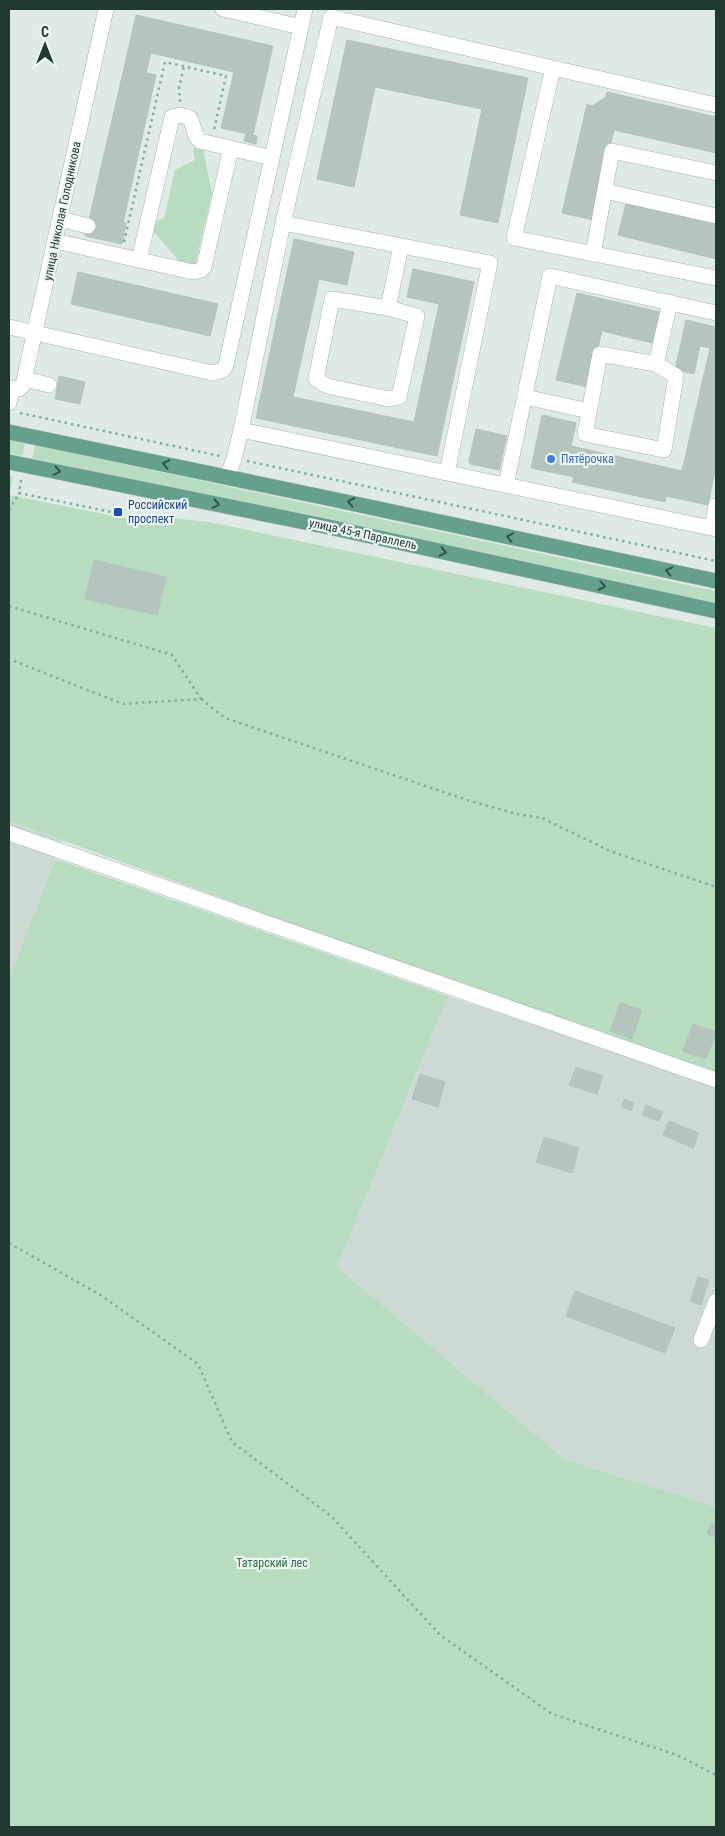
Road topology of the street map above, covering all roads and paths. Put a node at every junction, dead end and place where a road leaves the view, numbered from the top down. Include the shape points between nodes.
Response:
1 (106, 9) edge
2 (223, 9) edge
3 (305, 9) edge
4 (301, 27) junction
5 (184, 66) dead end
6 (553, 68) junction
7 (716, 105) edge
8 (180, 115) junction
9 (231, 148) junction
10 (272, 158) junction
11 (716, 173) edge
12 (605, 191) junction
13 (716, 216) edge
14 (60, 219) junction
15 (284, 223) junction
16 (88, 226) dead end
17 (55, 241) junction
18 (401, 246) junction
19 (593, 254) junction
20 (138, 260) junction
21 (716, 278) edge
22 (670, 302) junction
23 (388, 308) junction
24 (716, 313) edge
25 (9, 327) edge
26 (35, 333) junction
27 (656, 364) junction
28 (24, 379) junction
29 (49, 385) dead end
30 (525, 397) junction
31 (12, 398) edge
32 (589, 411) junction
33 (241, 430) junction
34 (9, 432) edge
35 (234, 459) junction
36 (9, 462) edge
37 (447, 473) junction
38 (227, 477) junction
39 (506, 485) junction
40 (19, 493) dead end
41 (716, 506) edge
42 (9, 510) edge
43 (714, 528) edge
44 (716, 561) edge
45 (716, 581) edge
46 (9, 606) edge
47 (716, 611) edge
48 (9, 659) edge
49 (201, 699) junction
50 (9, 833) edge
51 (716, 887) edge
52 (716, 1080) edge
53 (9, 1243) edge
54 (716, 1301) edge
55 (701, 1340) dead end
56 (716, 1775) edge

1 - 14 street, улица Николая Голодникова
2 - 4 street
3 - 4 street
4 - 10 street
5 - 8 path
6 - 7 street
6 - 15 street via 330,17
6 - 19 street via 514,238
8 - 9 street via 192,120 200,141
8 - 20 street via 170,120
9 - 10 street
9 - 20 street via 201,270 193,272
10 - 26 street via 223,370 213,373
11 - 12 street via 612,151
12 - 13 street
12 - 19 street
14 - 16 street
14 - 17 street, улица Николая Голодникова
15 - 18 street
15 - 33 street
17 - 20 street
17 - 26 street, улица Николая Голодникова
18 - 23 street
18 - 37 street via 490,263
19 - 21 street
22 - 24 street
22 - 27 street
22 - 30 street via 550,276
23 - 23 street via 417,316 399,397 389,399 327,386 316,379 332,299
25 - 26 street
26 - 28 street, улица Николая Голодникова
27 - 32 street via 600,354
27 - 32 street via 676,376 664,450 585,434
28 - 29 street
28 - 31 street via 22,387
30 - 32 street
30 - 39 street
31 - 35 path
33 - 35 street
33 - 37 street
38 -> 34 main road
35 - 38 street
35 - 44 path
36 -> 47 main road, улица 45-я Параллель
37 - 39 street
45 -> 38 main road
39 - 43 street
40 - 42 path
41 - 43 street
46 - 49 path via 172,654
48 - 49 path via 123,704
49 - 51 path via 225,718 467,800 542,818 610,851
50 - 52 street
53 - 56 path via 102,1296 198,1364 232,1442 331,1516 440,1636 552,1714 677,1755
54 - 55 street

